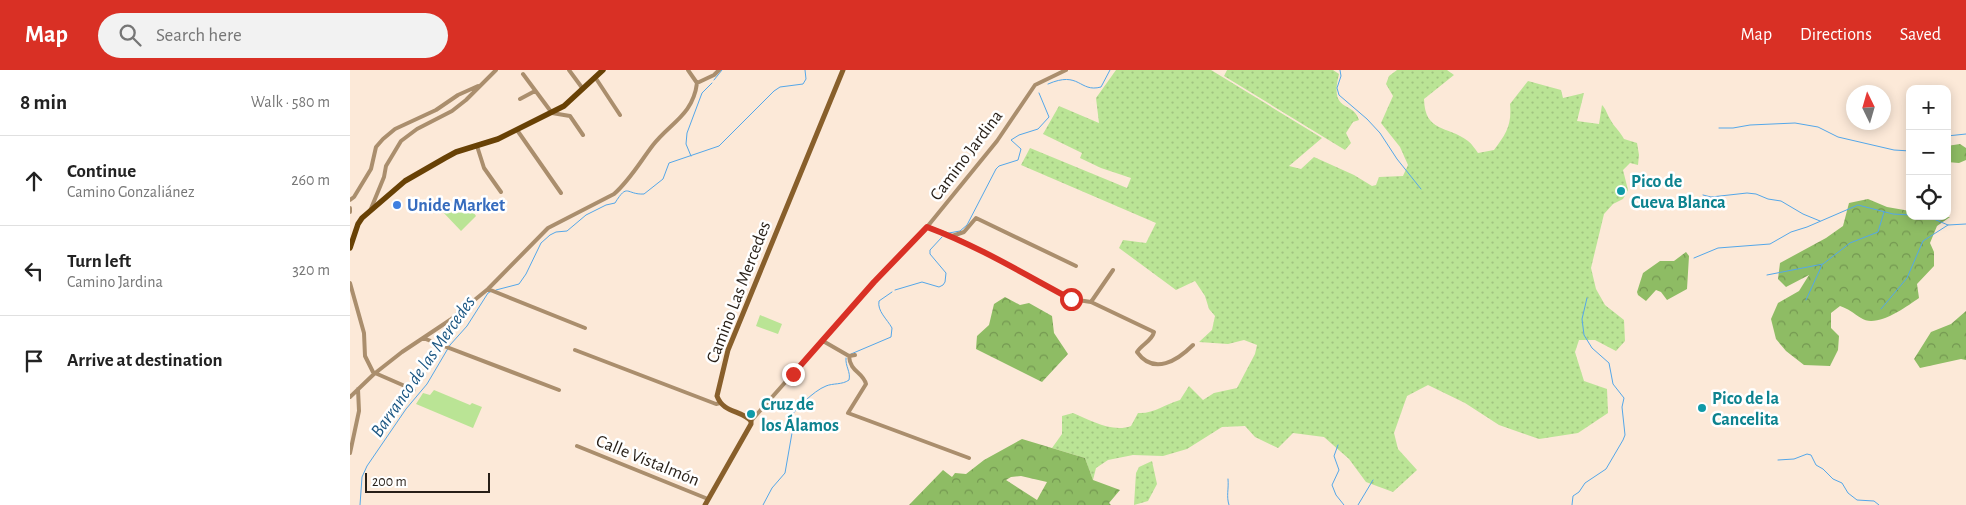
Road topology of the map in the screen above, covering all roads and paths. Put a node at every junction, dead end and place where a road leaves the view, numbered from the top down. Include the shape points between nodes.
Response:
1 (496, 70) edge
2 (569, 70) edge
3 (603, 70) edge
4 (688, 70) edge
5 (719, 70) edge
6 (843, 70) edge
7 (1066, 70) edge
8 (523, 74) dead end
9 (595, 77) junction
10 (697, 83) junction
11 (480, 85) junction
12 (583, 89) junction
13 (536, 91) junction
14 (520, 99) dead end
15 (552, 112) junction
16 (620, 115) dead end
17 (517, 130) junction
18 (583, 135) dead end
19 (477, 146) junction
20 (501, 192) dead end
21 (561, 193) dead end
22 (350, 200) edge
23 (350, 208) edge
24 (370, 211) junction
25 (350, 212) edge
26 (927, 227) junction
27 (952, 236) junction
28 (350, 248) edge
29 (1076, 266) dead end
30 (1113, 270) dead end
31 (350, 283) edge
32 (490, 290) junction
33 (1091, 302) junction
34 (585, 328) dead end
35 (423, 338) junction
36 (822, 342) junction
37 (1193, 345) dead end
38 (575, 350) dead end
39 (855, 355) dead end
40 (849, 356) junction
41 (374, 374) junction
42 (358, 389) junction
43 (414, 390) dead end
44 (559, 390) dead end
45 (350, 396) edge
46 (720, 403) junction
47 (751, 421) junction
48 (577, 446) dead end
49 (350, 453) edge
50 (969, 458) dead end
51 (708, 499) junction
52 (705, 505) edge

1 - 11 street
2 - 12 street
3 - 9 main road
4 - 10 street
5 - 10 street
6 - 46 main road, Camino Las Mercedes via 728,350 719,387
7 - 26 street, Camino Jardina via 1035,84 997,141
8 - 13 street
9 - 12 main road
9 - 16 street
10 - 32 street via 696,93 686,112 653,145 621,188 548,228
11 - 22 street via 395,129 383,139 376,147 371,169
11 - 24 street via 452,111 400,141 386,166
12 - 15 main road
13 - 14 street
13 - 15 street
15 - 17 main road
15 - 18 street via 570,116
17 - 19 main road
17 - 21 street
19 - 20 street via 484,168
19 - 24 main road via 456,152 405,181
23 - 25 street
24 - 28 main road via 358,224
26 - 27 street
26 - 36 street, Camino Jardina
27 - 29 street via 964,232 976,218
27 - 33 street via 1071,299
30 - 33 street
31 - 41 street via 364,334 365,356
32 - 34 street
32 - 35 street
33 - 37 street via 1154,332 1137,352 1154,365 1180,358
35 - 41 street
35 - 44 street
36 - 40 street
36 - 47 street, Camino Jardina
38 - 46 street
39 - 40 street
40 - 50 street via 850,364 866,384 848,413
41 - 42 street
41 - 43 street
42 - 45 street
42 - 49 street via 359,411
46 - 47 main road
47 - 51 main road
48 - 51 street, Calle Vistalmón
51 - 52 main road

